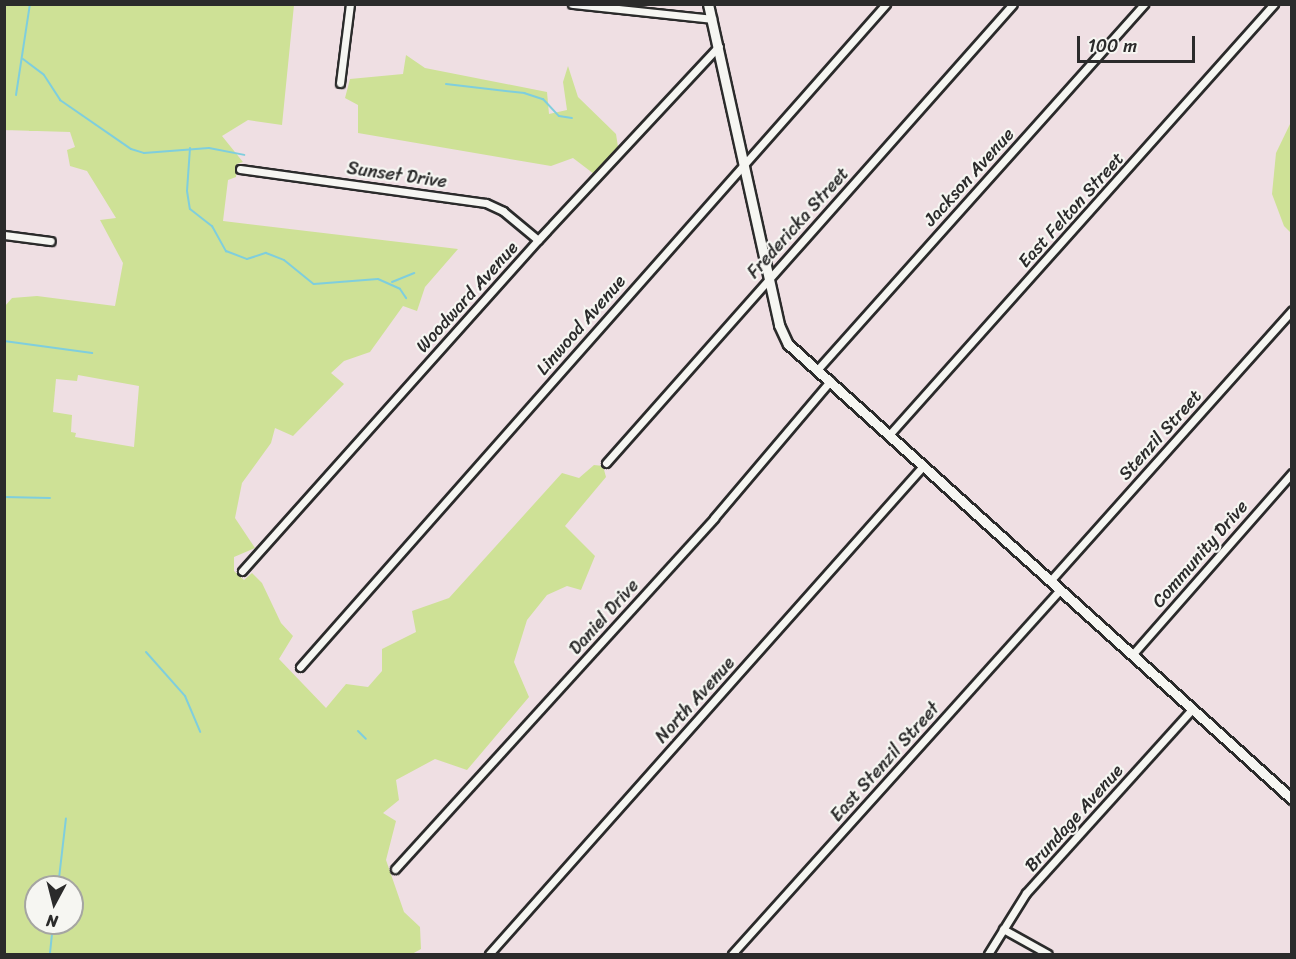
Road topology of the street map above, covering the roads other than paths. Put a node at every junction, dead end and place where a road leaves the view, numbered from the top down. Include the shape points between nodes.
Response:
1 (350, 4) edge
2 (572, 4) edge
3 (708, 4) edge
4 (886, 4) edge
5 (1013, 4) edge
6 (1144, 4) edge
7 (1274, 4) edge
8 (712, 19) junction
9 (719, 46) junction
10 (340, 83) dead end
11 (744, 163) junction
12 (240, 169) dead end
13 (4, 235) edge
14 (538, 240) junction
15 (51, 241) dead end
16 (771, 277) junction
17 (1292, 310) edge
18 (817, 370) junction
19 (830, 381) junction
20 (890, 435) junction
21 (606, 463) dead end
22 (923, 466) junction
23 (1292, 473) edge
24 (242, 571) dead end
25 (1050, 580) junction
26 (1060, 590) junction
27 (1132, 655) junction
28 (300, 667) dead end
29 (1192, 709) junction
30 (1292, 799) edge
31 (395, 869) dead end
32 (1003, 929) junction
33 (489, 954) edge
34 (732, 954) edge
35 (988, 954) edge
36 (1048, 954) edge

1 - 10 street
2 - 8 street
3 - 8 street
4 - 11 street, Linwood Avenue
5 - 16 street, Fredericka Street
6 - 18 street, Jackson Avenue
7 - 20 street, East Felton Street
8 - 9 street
9 - 11 street
9 - 14 street, Woodward Avenue
11 - 16 street
11 - 28 street, Linwood Avenue
12 - 14 street, Sunset Drive via 486,203 503,211
13 - 15 street
14 - 24 street, Woodward Avenue
16 - 18 street via 779,325 788,344
16 - 21 street, Fredericka Street
17 - 25 street, Stenzil Street
18 - 19 street
19 - 20 street
19 - 31 street, Daniel Drive via 714,518
20 - 22 street
22 - 25 street
22 - 33 street, North Avenue
23 - 27 street, Community Drive
25 - 26 street
26 - 27 street
26 - 34 street, East Stenzil Street
27 - 29 street
29 - 30 street
29 - 32 street, Brundage Avenue via 1026,893
32 - 35 street, Brundage Avenue
32 - 36 street

